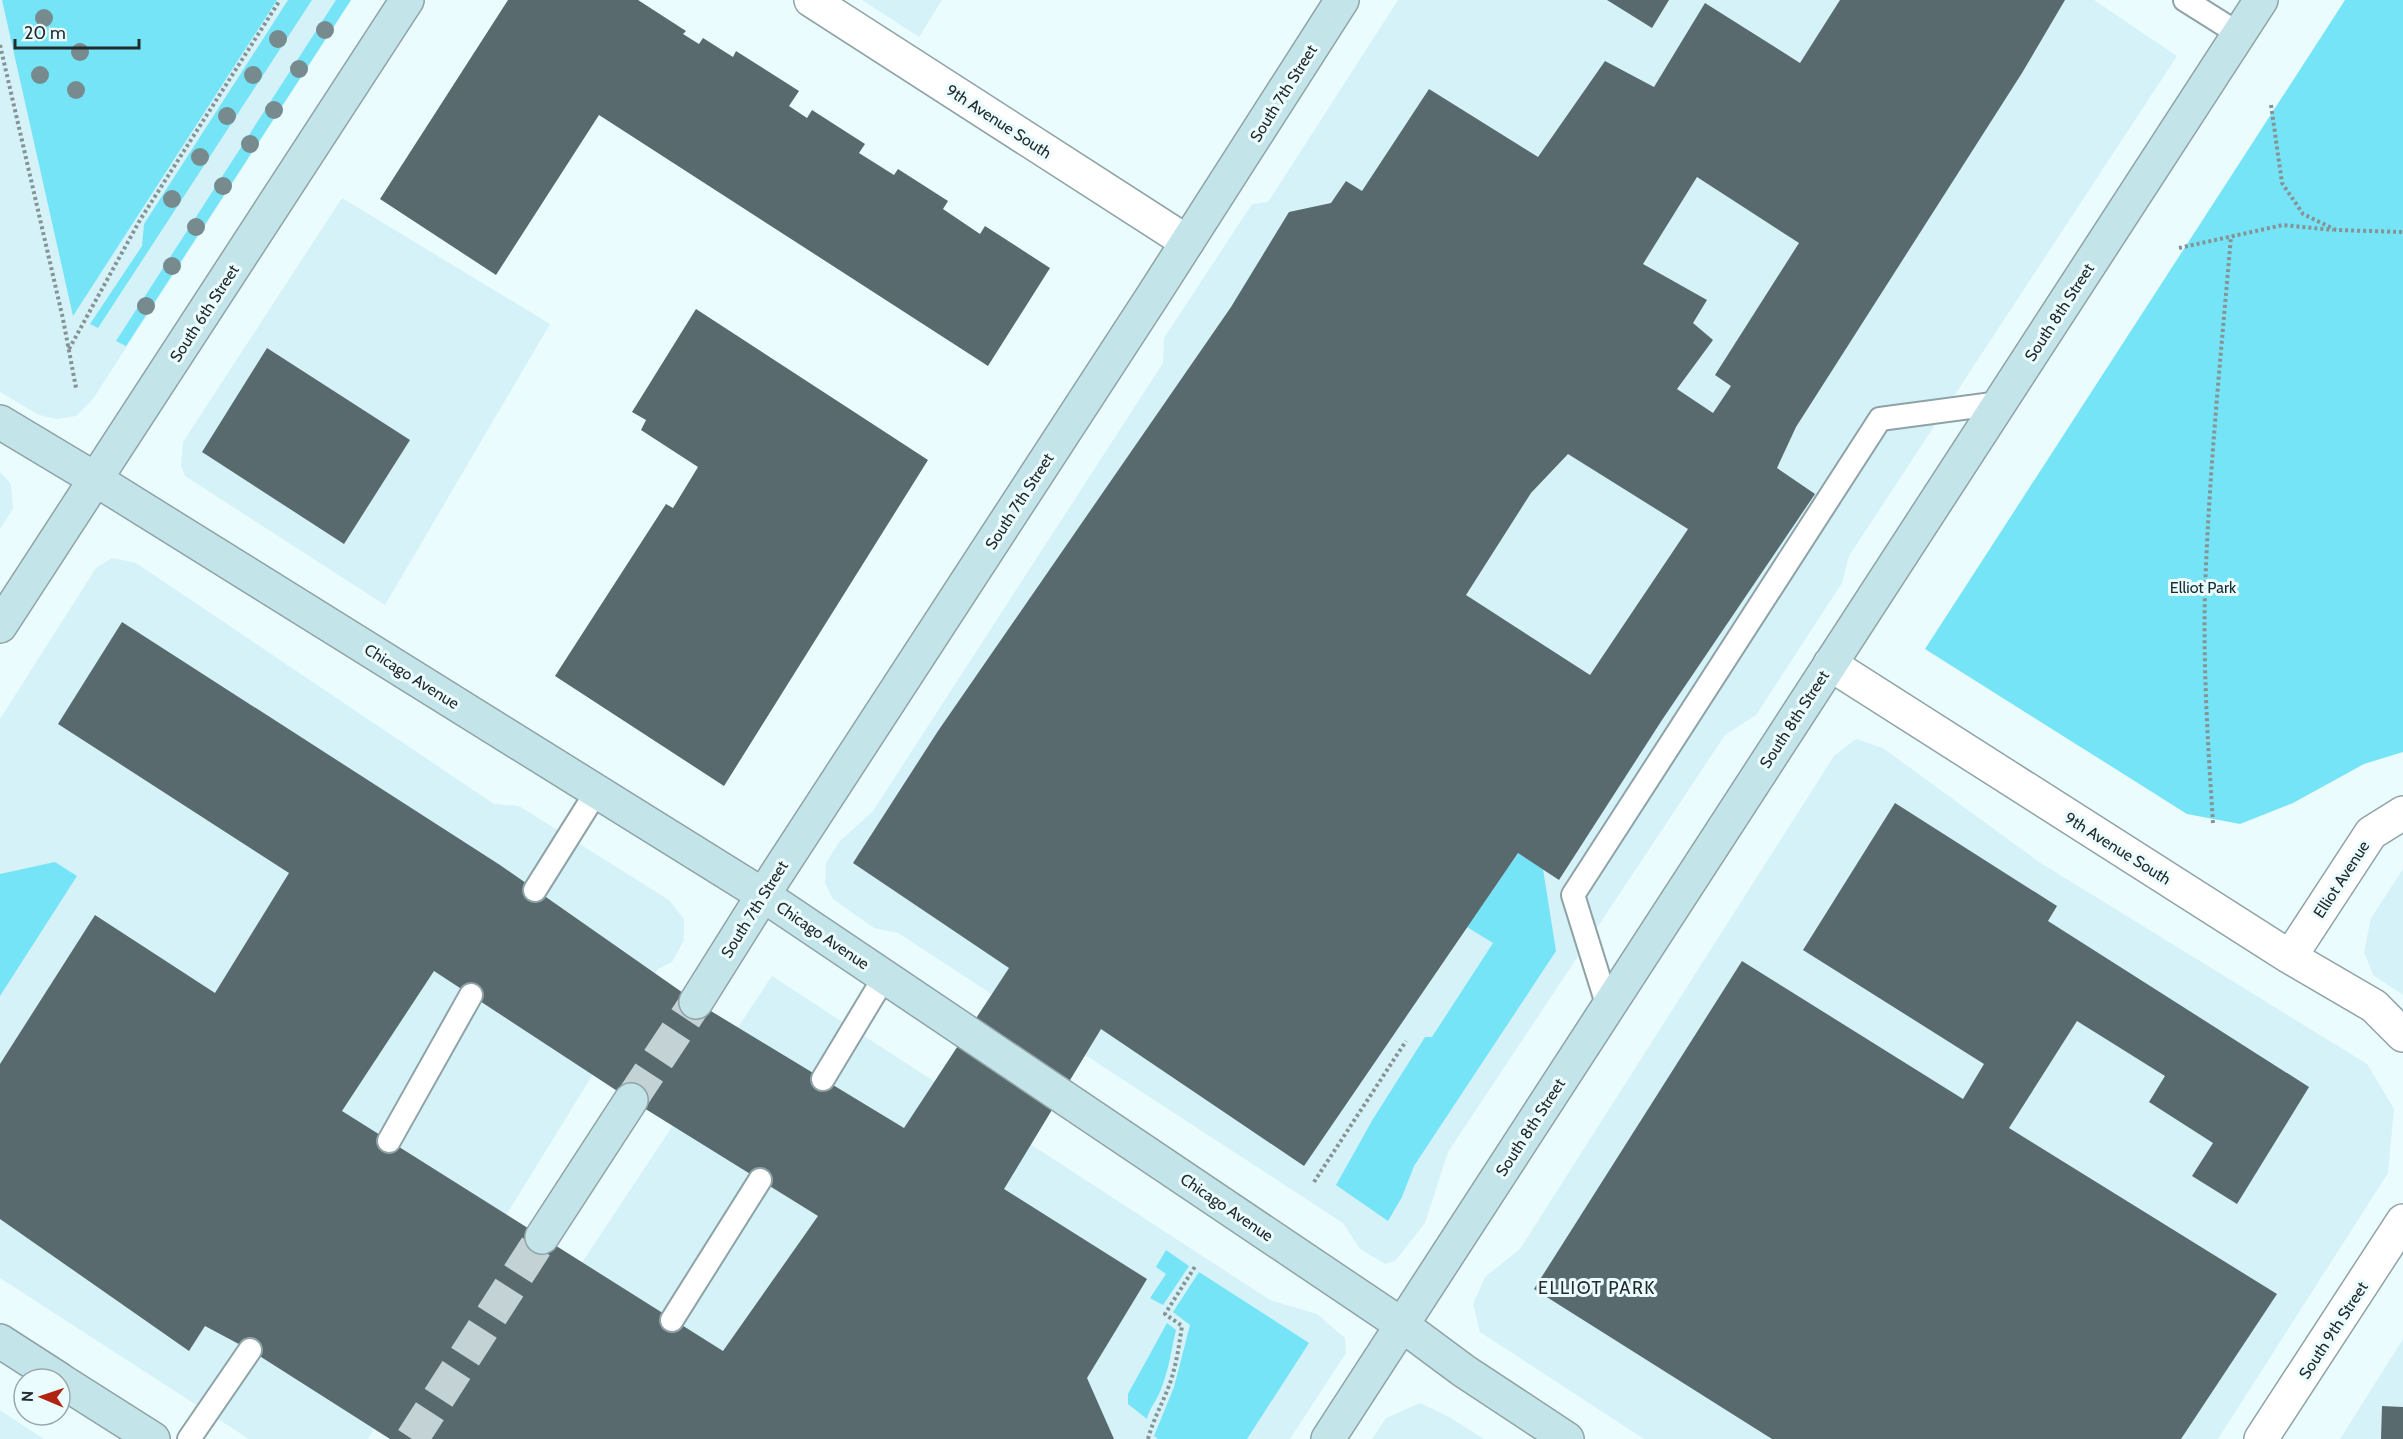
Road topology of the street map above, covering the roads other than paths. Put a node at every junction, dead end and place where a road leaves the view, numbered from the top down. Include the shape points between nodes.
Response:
1 (407, 0) edge
2 (811, 0) edge
3 (1342, 0) edge
4 (2185, 0) edge
5 (2261, 0) edge
6 (2239, 34) junction
7 (1187, 242) junction
8 (2000, 403) junction
9 (0, 422) edge
10 (95, 478) junction
11 (0, 626) edge
12 (1830, 664) junction
13 (597, 791) junction
14 (2403, 813) edge
15 (535, 890) dead end
16 (763, 895) junction
17 (2290, 957) junction
18 (885, 976) junction
19 (471, 995) dead end
20 (696, 1002) tunnel mouth
21 (1608, 1007) junction
22 (2403, 1035) edge
23 (823, 1079) dead end
24 (631, 1100) tunnel mouth
25 (389, 1141) dead end
26 (760, 1180) dead end
27 (2403, 1221) edge
28 (542, 1237) tunnel mouth
29 (672, 1320) dead end
30 (1402, 1325) junction
31 (0, 1341) edge
32 (250, 1350) dead end
33 (41, 1367) edge
34 (72, 1387) edge
35 (153, 1439) edge
36 (189, 1439) edge
37 (1328, 1439) edge
38 (1567, 1439) edge
39 (2261, 1439) edge

1 - 10 main road, South 6th Street
2 - 7 street, 9th Avenue South
3 - 7 main road, South 7th Street
4 - 6 lane
5 - 6 main road, South 8th Street
6 - 8 main road, South 8th Street
7 - 16 main road, South 7th Street
8 - 12 main road, South 8th Street
8 - 21 lane via 1880,419 1873,429 1573,895
9 - 10 main road, Chicago Avenue
10 - 11 main road, South 6th Street
10 - 13 main road, Chicago Avenue
12 - 17 street, 9th Avenue South
12 - 21 main road, South 8th Street
13 - 15 lane
13 - 16 main road, Chicago Avenue
14 - 17 street, Elliot Avenue via 2371,833
16 - 18 main road, Chicago Avenue
16 - 20 main road, South 7th Street
17 - 22 street, 9th Avenue South via 2374,1006
18 - 23 lane
18 - 30 main road, Chicago Avenue
19 - 25 lane
21 - 30 main road, South 8th Street
24 - 28 main road
26 - 29 lane
27 - 39 street, South 9th Street
30 - 37 main road, South 8th Street
30 - 38 main road, Chicago Avenue
31 - 33 main road
32 - 36 lane
34 - 35 main road

